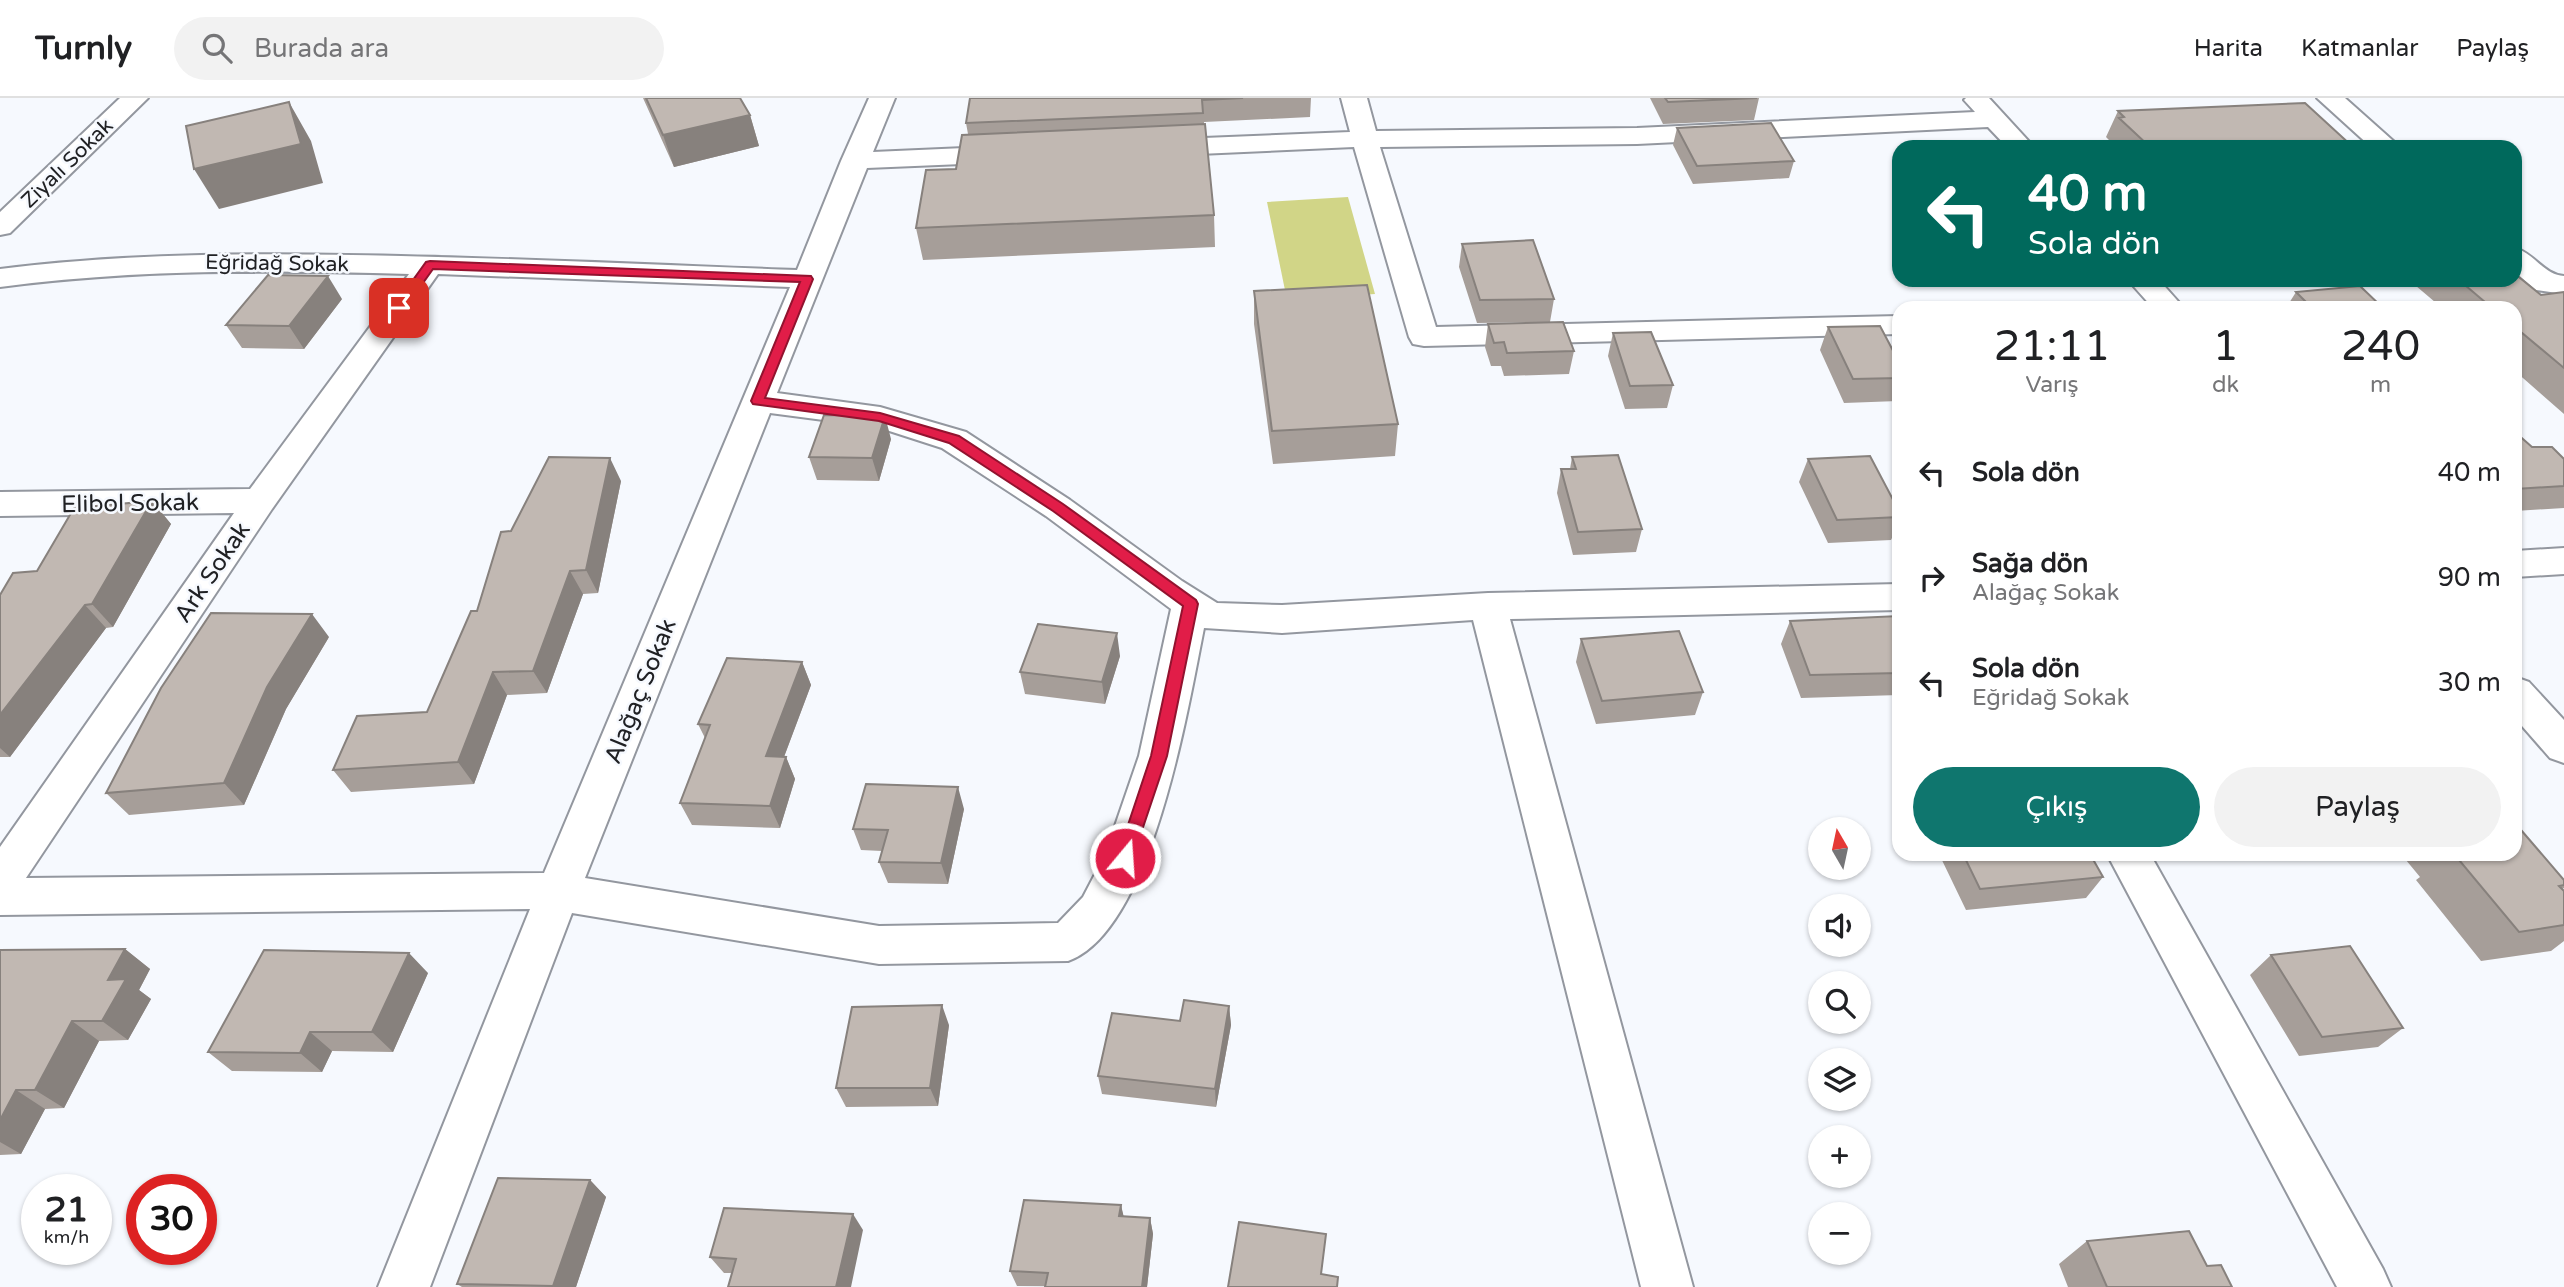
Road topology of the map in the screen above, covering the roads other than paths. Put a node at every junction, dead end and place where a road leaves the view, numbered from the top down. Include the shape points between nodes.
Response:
1 (135, 98) edge
2 (882, 98) edge
3 (1354, 98) edge
4 (1976, 98) edge
5 (2330, 98) edge
6 (1995, 119) junction
7 (1365, 139) junction
8 (2014, 140) edge
9 (2379, 140) edge
10 (1130, 149) edge
11 (1034, 153) edge
12 (854, 160) junction
13 (0, 227) edge
14 (2522, 262) edge
15 (430, 265) junction
16 (0, 278) edge
17 (807, 279) junction
18 (2150, 287) edge
19 (2558, 290) edge
20 (2162, 301) edge
21 (1892, 325) edge
22 (758, 401) junction
23 (260, 501) junction
24 (0, 505) edge
25 (2564, 561) edge
26 (2522, 564) edge
27 (1892, 597) edge
28 (1191, 604) junction
29 (1489, 606) junction
30 (2522, 700) edge
31 (2564, 747) edge
32 (2132, 861) edge
33 (0, 882) edge
34 (558, 892) junction
35 (0, 897) edge
36 (404, 1287) edge
37 (1667, 1287) edge
38 (2365, 1287) edge

1 - 13 street, Ziyalı Sokak
2 - 12 street, Alağaç Sokak
3 - 7 street
4 - 6 street
5 - 9 street
6 - 7 street via 1637,136
6 - 8 street
7 - 10 street
7 - 21 street via 1424,337
11 - 12 street
12 - 17 street, Alağaç Sokak
14 - 19 street
15 - 16 street, Eğridağ Sokak via 208,261
15 - 17 street, Eğridağ Sokak
15 - 23 street, Ark Sokak
17 - 22 street, Alağaç Sokak
18 - 20 street
22 - 28 street via 880,417 954,440
22 - 34 street, Alağaç Sokak
23 - 24 street, Elibol Sokak
23 - 33 street, Ark Sokak
25 - 26 street
27 - 29 street
28 - 29 street via 1210,616 1282,619
28 - 34 street via 1159,756 1125,858 1098,910 1068,942 879,945
29 - 37 street
30 - 31 street
32 - 38 street
34 - 35 street
34 - 36 street, Alağaç Sokak

